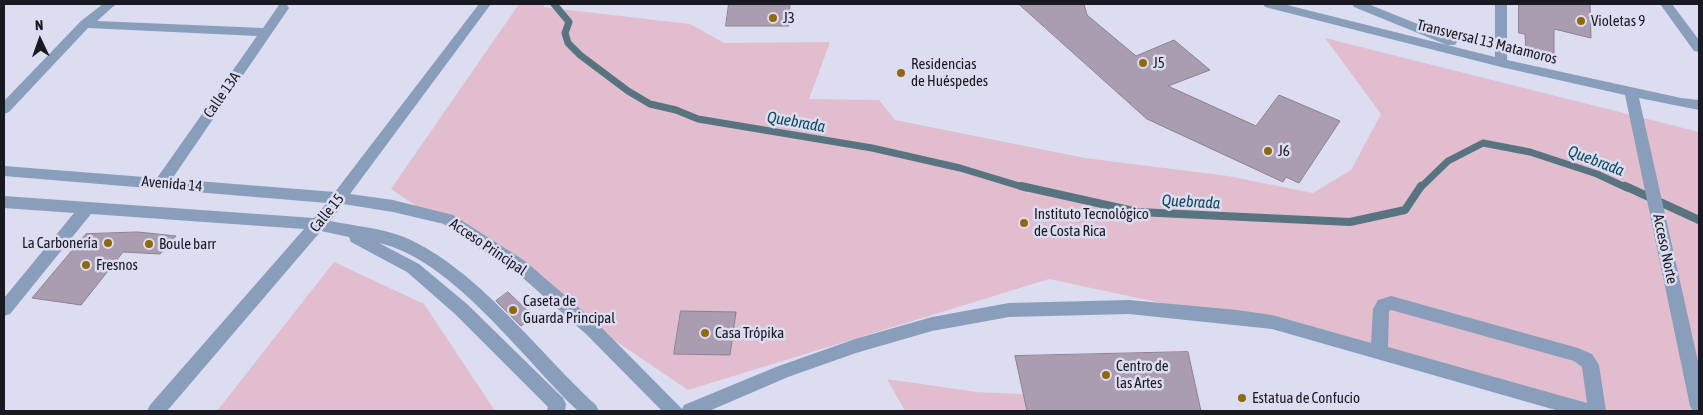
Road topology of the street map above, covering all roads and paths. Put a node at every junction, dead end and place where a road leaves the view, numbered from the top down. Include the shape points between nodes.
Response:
1 (110, 4) edge
2 (485, 4) edge
3 (1269, 4) edge
4 (1358, 4) edge
5 (1501, 4) edge
6 (1666, 4) edge
7 (283, 8) dead end
8 (85, 24) junction
9 (265, 32) junction
10 (1699, 48) edge
11 (1501, 63) junction
12 (1631, 92) junction
13 (1681, 104) junction
14 (1699, 105) edge
15 (4, 109) edge
16 (1699, 117) edge
17 (4, 170) edge
18 (161, 183) junction
19 (340, 198) junction
20 (4, 202) edge
21 (86, 209) junction
22 (318, 224) junction
23 (343, 231) junction
24 (4, 309) edge
25 (1379, 352) junction
26 (1699, 406) edge
27 (1576, 410) edge
28 (156, 411) edge
29 (556, 411) edge
30 (590, 411) edge
31 (674, 411) edge
32 (690, 411) edge
33 (1597, 411) edge

1 - 8 street
2 - 19 street, Calle 15
3 - 11 street, Transversal 13 Matamoros
4 - 11 street
5 - 11 street
6 - 10 street
7 - 9 street, Calle 13A
8 - 9 street
8 - 15 street
9 - 18 street, Calle 13A
11 - 12 street, Transversal 13 Matamoros
12 - 13 street, Transversal 13 Matamoros
12 - 26 street, Acceso Norte
13 - 14 street, Transversal 13 Matamoros
13 - 16 street
17 - 18 street, Avenida 14
18 - 19 street, Avenida 14
19 - 22 street, Calle 15
19 - 31 street, Acceso Principal via 448,219 519,265 592,330
20 - 21 street, Avenida 14
21 - 22 street, Avenida 14
21 - 24 street
22 - 23 street
22 - 28 street, Calle 15
23 - 29 street via 413,268 454,303 557,404
23 - 30 street via 398,241 427,255 478,296
25 - 27 street
25 - 32 street via 1272,322 1237,316 1129,307 1009,310 932,324 855,346 782,372
25 - 33 street via 1381,309 1391,304 1586,359 1590,365

